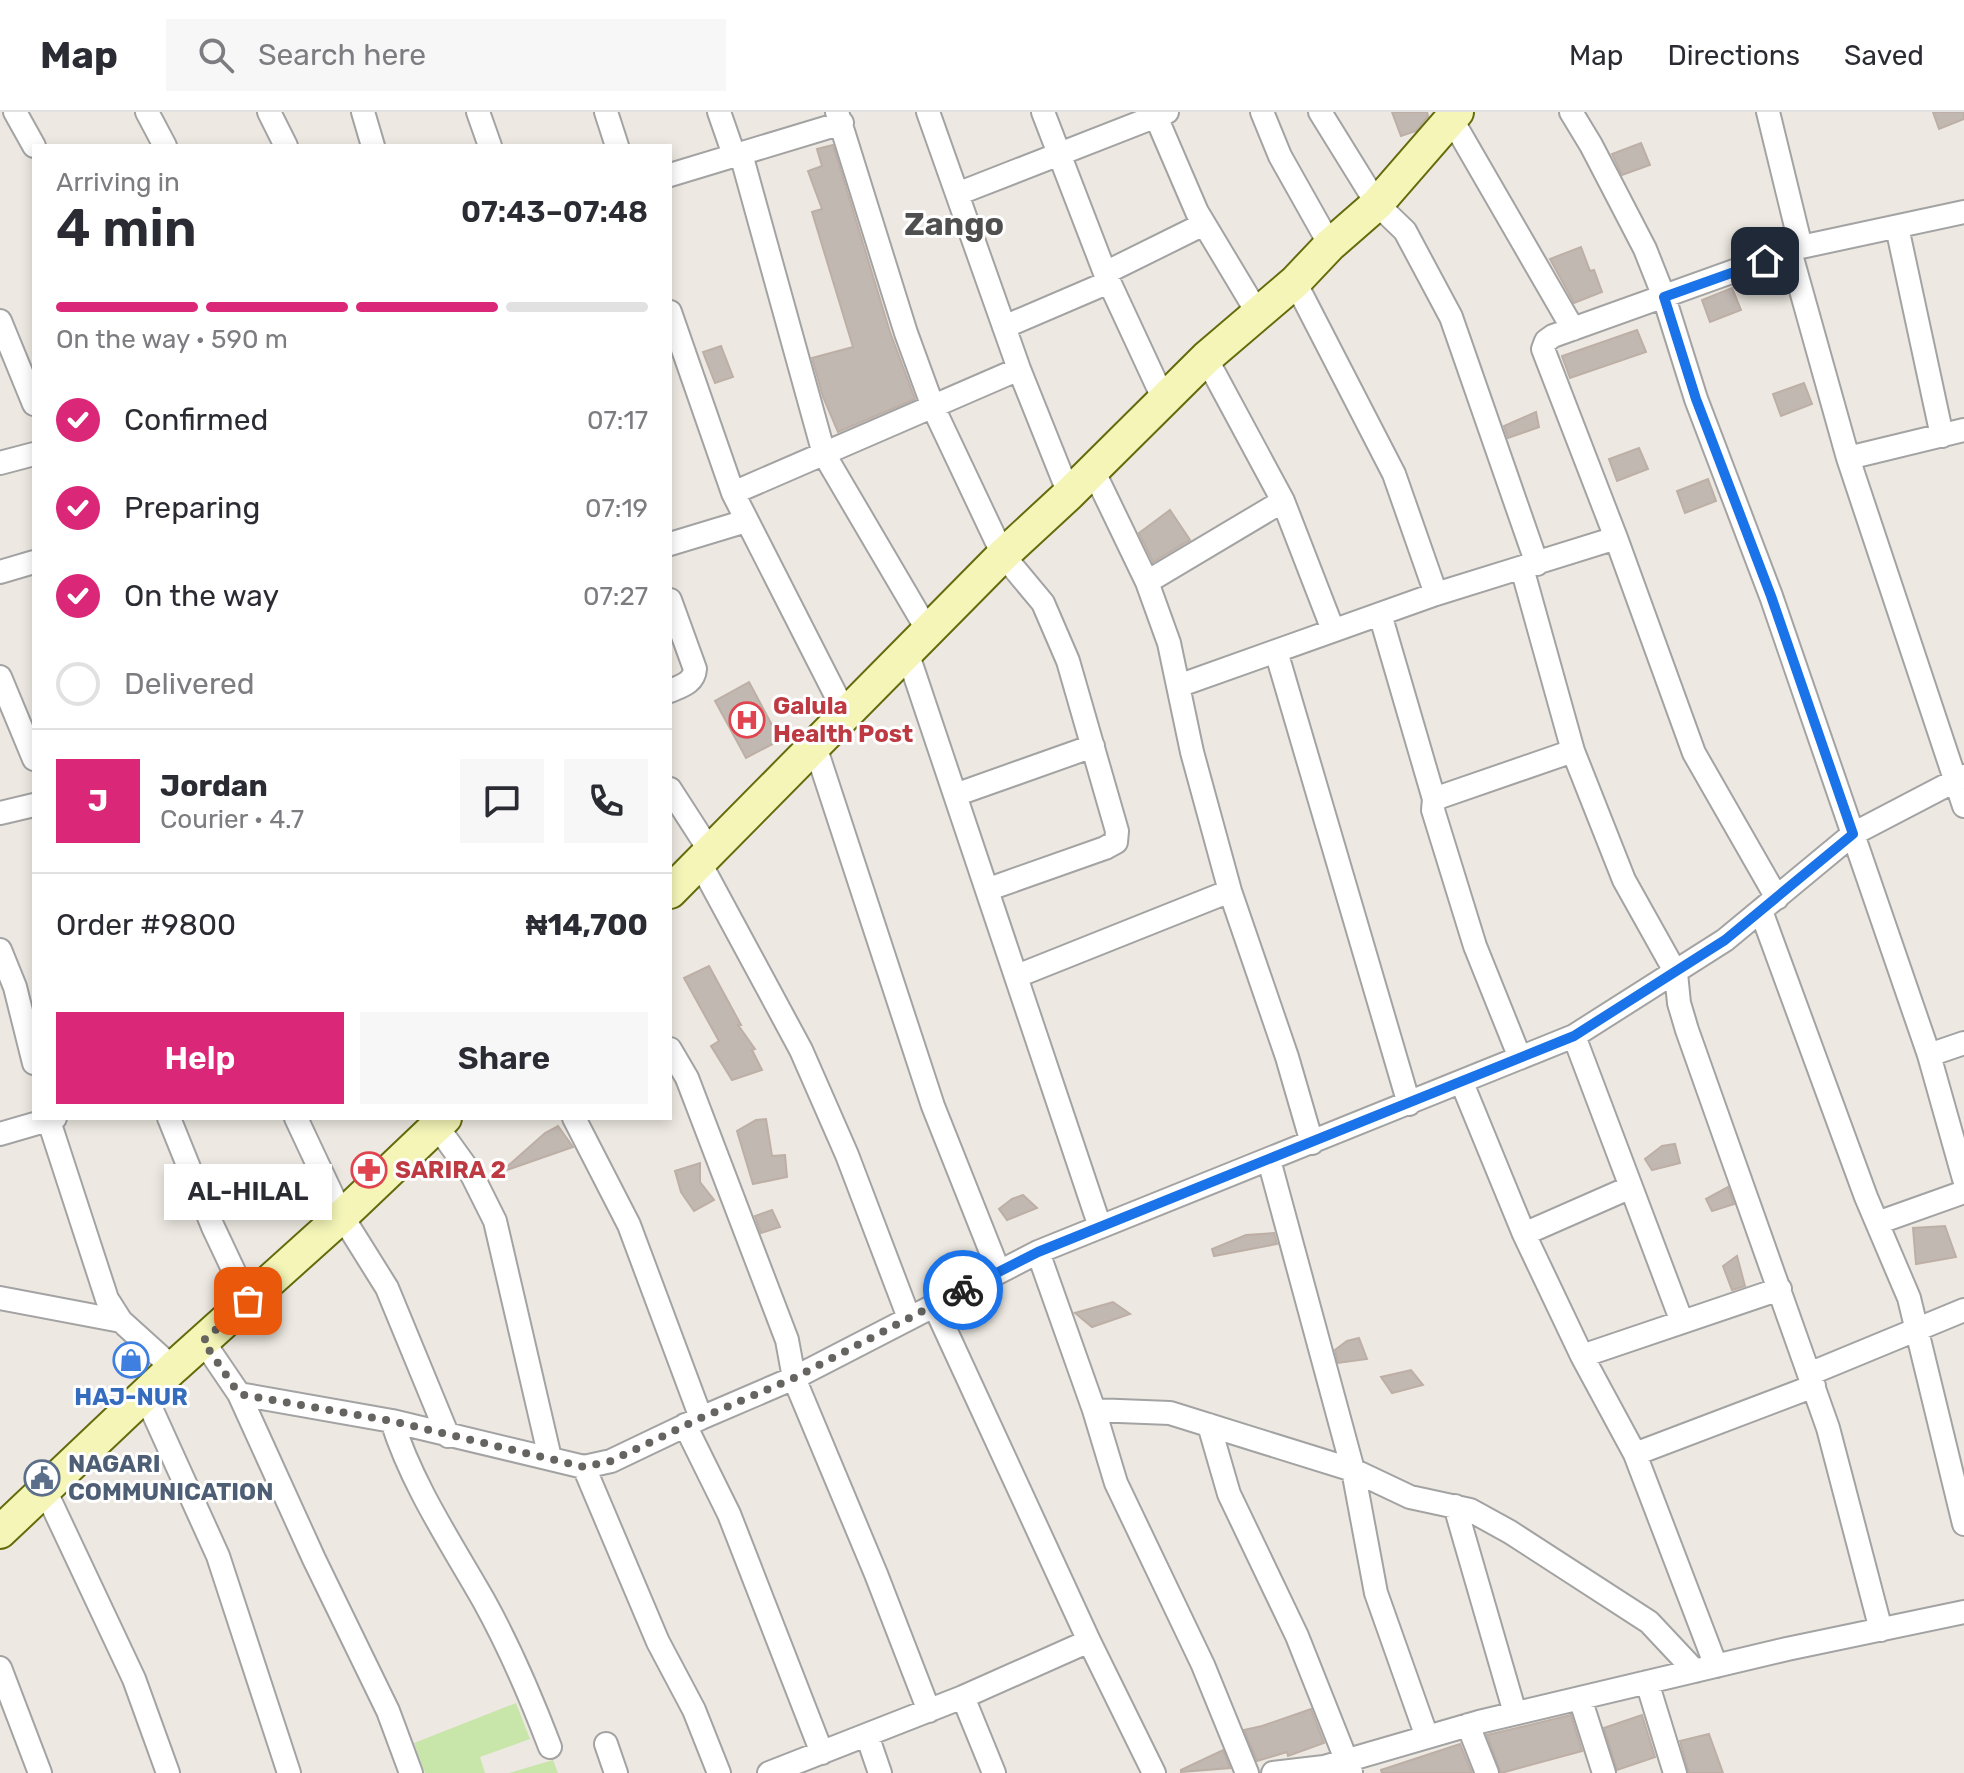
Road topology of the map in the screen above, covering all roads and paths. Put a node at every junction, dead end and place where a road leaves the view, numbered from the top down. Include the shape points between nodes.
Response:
1 (15, 112) edge
2 (147, 112) edge
3 (269, 112) edge
4 (363, 112) edge
5 (478, 112) edge
6 (606, 112) edge
7 (719, 112) edge
8 (928, 112) edge
9 (1043, 112) edge
10 (1262, 112) edge
11 (1320, 112) edge
12 (1571, 112) edge
13 (1768, 112) edge
14 (1159, 114) edge
15 (1454, 115) edge
16 (839, 118) edge
17 (33, 144) edge
18 (164, 144) edge
19 (285, 144) edge
20 (372, 144) edge
21 (489, 144) edge
22 (616, 144) edge
23 (738, 154) junction
24 (1061, 155) junction
25 (672, 174) edge
26 (957, 194) junction
27 (1377, 204) junction
28 (1964, 212) edge
29 (1204, 224) junction
30 (1897, 227) junction
31 (1330, 245) junction
32 (1796, 249) junction
33 (1107, 277) junction
34 (1295, 282) junction
35 (1664, 297) junction
36 (1257, 312) junction
37 (672, 318) edge
38 (0, 321) edge
39 (1004, 327) junction
40 (1573, 329) junction
41 (1206, 358) junction
42 (1019, 369) junction
43 (32, 399) edge
44 (1164, 400) junction
45 (933, 407) junction
46 (1953, 433) edge
47 (824, 454) junction
48 (32, 455) edge
49 (1848, 458) junction
50 (0, 463) edge
51 (1093, 470) junction
52 (733, 493) junction
53 (1069, 494) junction
54 (1283, 501) junction
55 (746, 521) junction
56 (1616, 538) junction
57 (672, 543) edge
58 (1003, 555) junction
59 (32, 563) edge
60 (1530, 566) junction
61 (0, 572) edge
62 (1147, 582) junction
63 (1436, 594) junction
64 (672, 606) edge
65 (1380, 614) junction
66 (1333, 630) junction
67 (918, 642) junction
68 (1276, 651) junction
69 (0, 677) edge
70 (1178, 686) junction
71 (672, 690) edge
72 (846, 715) junction
73 (815, 746) junction
74 (1093, 746) junction
75 (1573, 751) junction
76 (32, 754) edge
77 (1960, 777) edge
78 (672, 793) edge
79 (955, 795) junction
80 (1434, 799) junction
81 (32, 805) edge
82 (1964, 806) edge
83 (0, 813) edge
84 (1853, 834) junction
85 (704, 856) junction
86 (989, 889) junction
87 (672, 890) edge
88 (1230, 891) junction
89 (1769, 904) junction
90 (0, 950) edge
91 (1676, 973) junction
92 (1017, 976) junction
93 (1574, 1036) junction
94 (1964, 1043) edge
95 (672, 1052) edge
96 (32, 1055) edge
97 (1929, 1055) junction
98 (1520, 1058) junction
99 (1462, 1083) junction
100 (1409, 1104) junction
101 (48, 1120) edge
102 (51, 1120) edge
103 (170, 1120) edge
104 (297, 1120) edge
105 (438, 1120) edge
106 (575, 1120) edge
107 (0, 1134) edge
108 (1312, 1143) junction
109 (1269, 1160) junction
110 (1964, 1179) edge
111 (1631, 1187) junction
112 (1964, 1192) edge
113 (342, 1216) junction
114 (1877, 1223) junction
115 (1100, 1227) junction
116 (1524, 1234) junction
117 (1038, 1252) junction
118 (999, 1272) junction
119 (1780, 1289) junction
120 (0, 1298) edge
121 (248, 1301) junction
122 (934, 1305) junction
123 (1964, 1310) edge
124 (909, 1318) junction
125 (121, 1321) junction
126 (1682, 1322) junction
127 (1915, 1330) junction
128 (203, 1341) junction
129 (1582, 1356) junction
130 (173, 1368) junction
131 (794, 1378) junction
132 (1811, 1380) junction
133 (239, 1394) junction
134 (145, 1395) junction
135 (1094, 1410) junction
136 (392, 1421) junction
137 (693, 1421) junction
138 (1209, 1425) junction
139 (448, 1436) junction
140 (1635, 1454) junction
141 (550, 1458) junction
142 (584, 1467) junction
143 (1353, 1470) junction
144 (45, 1490) junction
145 (1455, 1506) junction
146 (1964, 1524) edge
147 (0, 1532) edge
148 (1964, 1612) edge
149 (1881, 1630) junction
150 (1089, 1641) junction
151 (0, 1668) edge
152 (1706, 1668) junction
153 (1647, 1682) junction
154 (963, 1697) junction
155 (1580, 1698) junction
156 (929, 1711) junction
157 (1515, 1713) junction
158 (1468, 1725) junction
159 (867, 1735) junction
160 (1427, 1737) junction
161 (606, 1744) dead end
162 (550, 1747) dead end
163 (822, 1753) junction
164 (1348, 1767) edge
165 (1282, 1772) edge
166 (40, 1773) edge
167 (168, 1773) edge
168 (289, 1773) edge
169 (411, 1773) edge
170 (616, 1773) edge
171 (719, 1773) edge
172 (769, 1773) edge
173 (880, 1773) edge
174 (994, 1773) edge
175 (1154, 1773) edge
176 (1247, 1773) edge
177 (1487, 1773) edge
178 (1604, 1773) edge
179 (1675, 1773) edge

1 - 17 street
2 - 18 street
3 - 19 street
4 - 20 street
5 - 21 street
6 - 22 street
7 - 23 street
8 - 26 street
9 - 24 street
10 - 31 street via 1280,156
11 - 27 street
12 - 35 street via 1645,249
13 - 32 street
14 - 24 street
14 - 29 street
15 - 27 street
15 - 40 street
16 - 23 street
16 - 45 street
23 - 25 street
23 - 47 street
24 - 26 street
24 - 33 street
26 - 39 street
27 - 31 street
27 - 60 street via 1405,231 1451,317
28 - 30 street
29 - 33 street
29 - 36 street
30 - 32 street
30 - 46 street
31 - 34 street
32 - 35 street
32 - 49 street
33 - 39 street
33 - 44 street
34 - 36 street
34 - 63 street via 1394,474
35 - 40 street
35 - 84 street
36 - 41 street
37 - 52 street
38 - 43 street
39 - 42 street
40 - 56 street via 1546,341 1544,357
41 - 44 street
41 - 54 street
42 - 45 street
42 - 53 street
44 - 51 street
45 - 47 street
45 - 58 street
46 - 49 street
47 - 52 street
47 - 67 street
48 - 50 street
49 - 77 street
51 - 53 street
51 - 62 street
52 - 55 street
53 - 58 street
54 - 62 street
54 - 66 street
55 - 57 street
55 - 72 street
56 - 60 street
56 - 89 street via 1694,753
58 - 67 street
58 - 74 street via 1043,603 1068,661
59 - 61 street
60 - 63 street
60 - 75 street
62 - 70 street
63 - 65 street
64 - 71 street via 695,676
65 - 66 street
65 - 80 street
66 - 68 street
67 - 72 street
67 - 79 street
68 - 70 street
68 - 100 street
69 - 76 street
70 - 88 street
72 - 73 street
73 - 85 street
73 - 118 street via 933,1106
74 - 79 street
74 - 86 street via 1116,842
75 - 80 street
75 - 91 street via 1624,880
77 - 82 street
77 - 84 street
78 - 85 street
79 - 86 street
80 - 98 street via 1475,946
81 - 83 street
84 - 89 street
84 - 97 street
85 - 87 street
85 - 124 street via 801,1050
86 - 92 street
88 - 92 street
88 - 108 street
89 - 91 street
89 - 114 street
90 - 96 street
91 - 93 street
91 - 119 street via 1687,1030
92 - 115 street
93 - 98 street
93 - 111 street
94 - 97 street
95 - 131 street via 687,1078 787,1340
97 - 110 street
98 - 99 street
99 - 100 street
99 - 116 street
100 - 108 street
101 - 107 street
102 - 125 street via 99,1279
103 - 121 street
104 - 113 street
105 - 113 street
105 - 141 street via 495,1221
106 - 137 street via 629,1225
108 - 109 street
109 - 115 street
109 - 143 street
111 - 116 street
111 - 126 street
112 - 114 street
113 - 121 street
113 - 139 street via 387,1288
114 - 127 street via 1909,1298
115 - 117 street
116 - 129 street
117 - 118 street
117 - 135 street
118 - 122 street
119 - 126 street
119 - 132 street
120 - 125 street
121 - 128 street
122 - 124 street
122 - 150 street
123 - 127 street
124 - 131 street
125 - 130 street
126 - 129 street
127 - 132 street
127 - 146 street
128 - 130 street
128 - 133 street
129 - 140 street
130 - 134 street
131 - 137 street
131 - 156 street
132 - 140 street
132 - 149 street
133 - 136 street
133 - 169 street via 388,1711
134 - 144 street
134 - 168 street via 218,1556
135 - 138 street via 1170,1413
135 - 176 street via 1116,1483 1203,1665
136 - 139 street
136 - 162 street via 399,1446 511,1655
137 - 142 street via 611,1461
137 - 163 street
138 - 143 street
138 - 164 street via 1229,1494 1297,1636
139 - 141 street
140 - 152 street
141 - 142 street
142 - 171 street
143 - 145 street via 1410,1497
143 - 160 street via 1376,1593
144 - 147 street
144 - 167 street via 134,1679
145 - 152 street via 1510,1532 1649,1622
145 - 157 street
148 - 149 street
149 - 152 street
150 - 154 street
150 - 175 street
151 - 166 street
152 - 153 street
153 - 155 street
153 - 179 street
154 - 156 street
154 - 174 street
155 - 157 street
155 - 178 street
156 - 159 street
157 - 158 street
158 - 160 street
158 - 177 street
159 - 163 street
159 - 173 street
160 - 164 street
161 - 170 street
163 - 172 street
164 - 165 street

